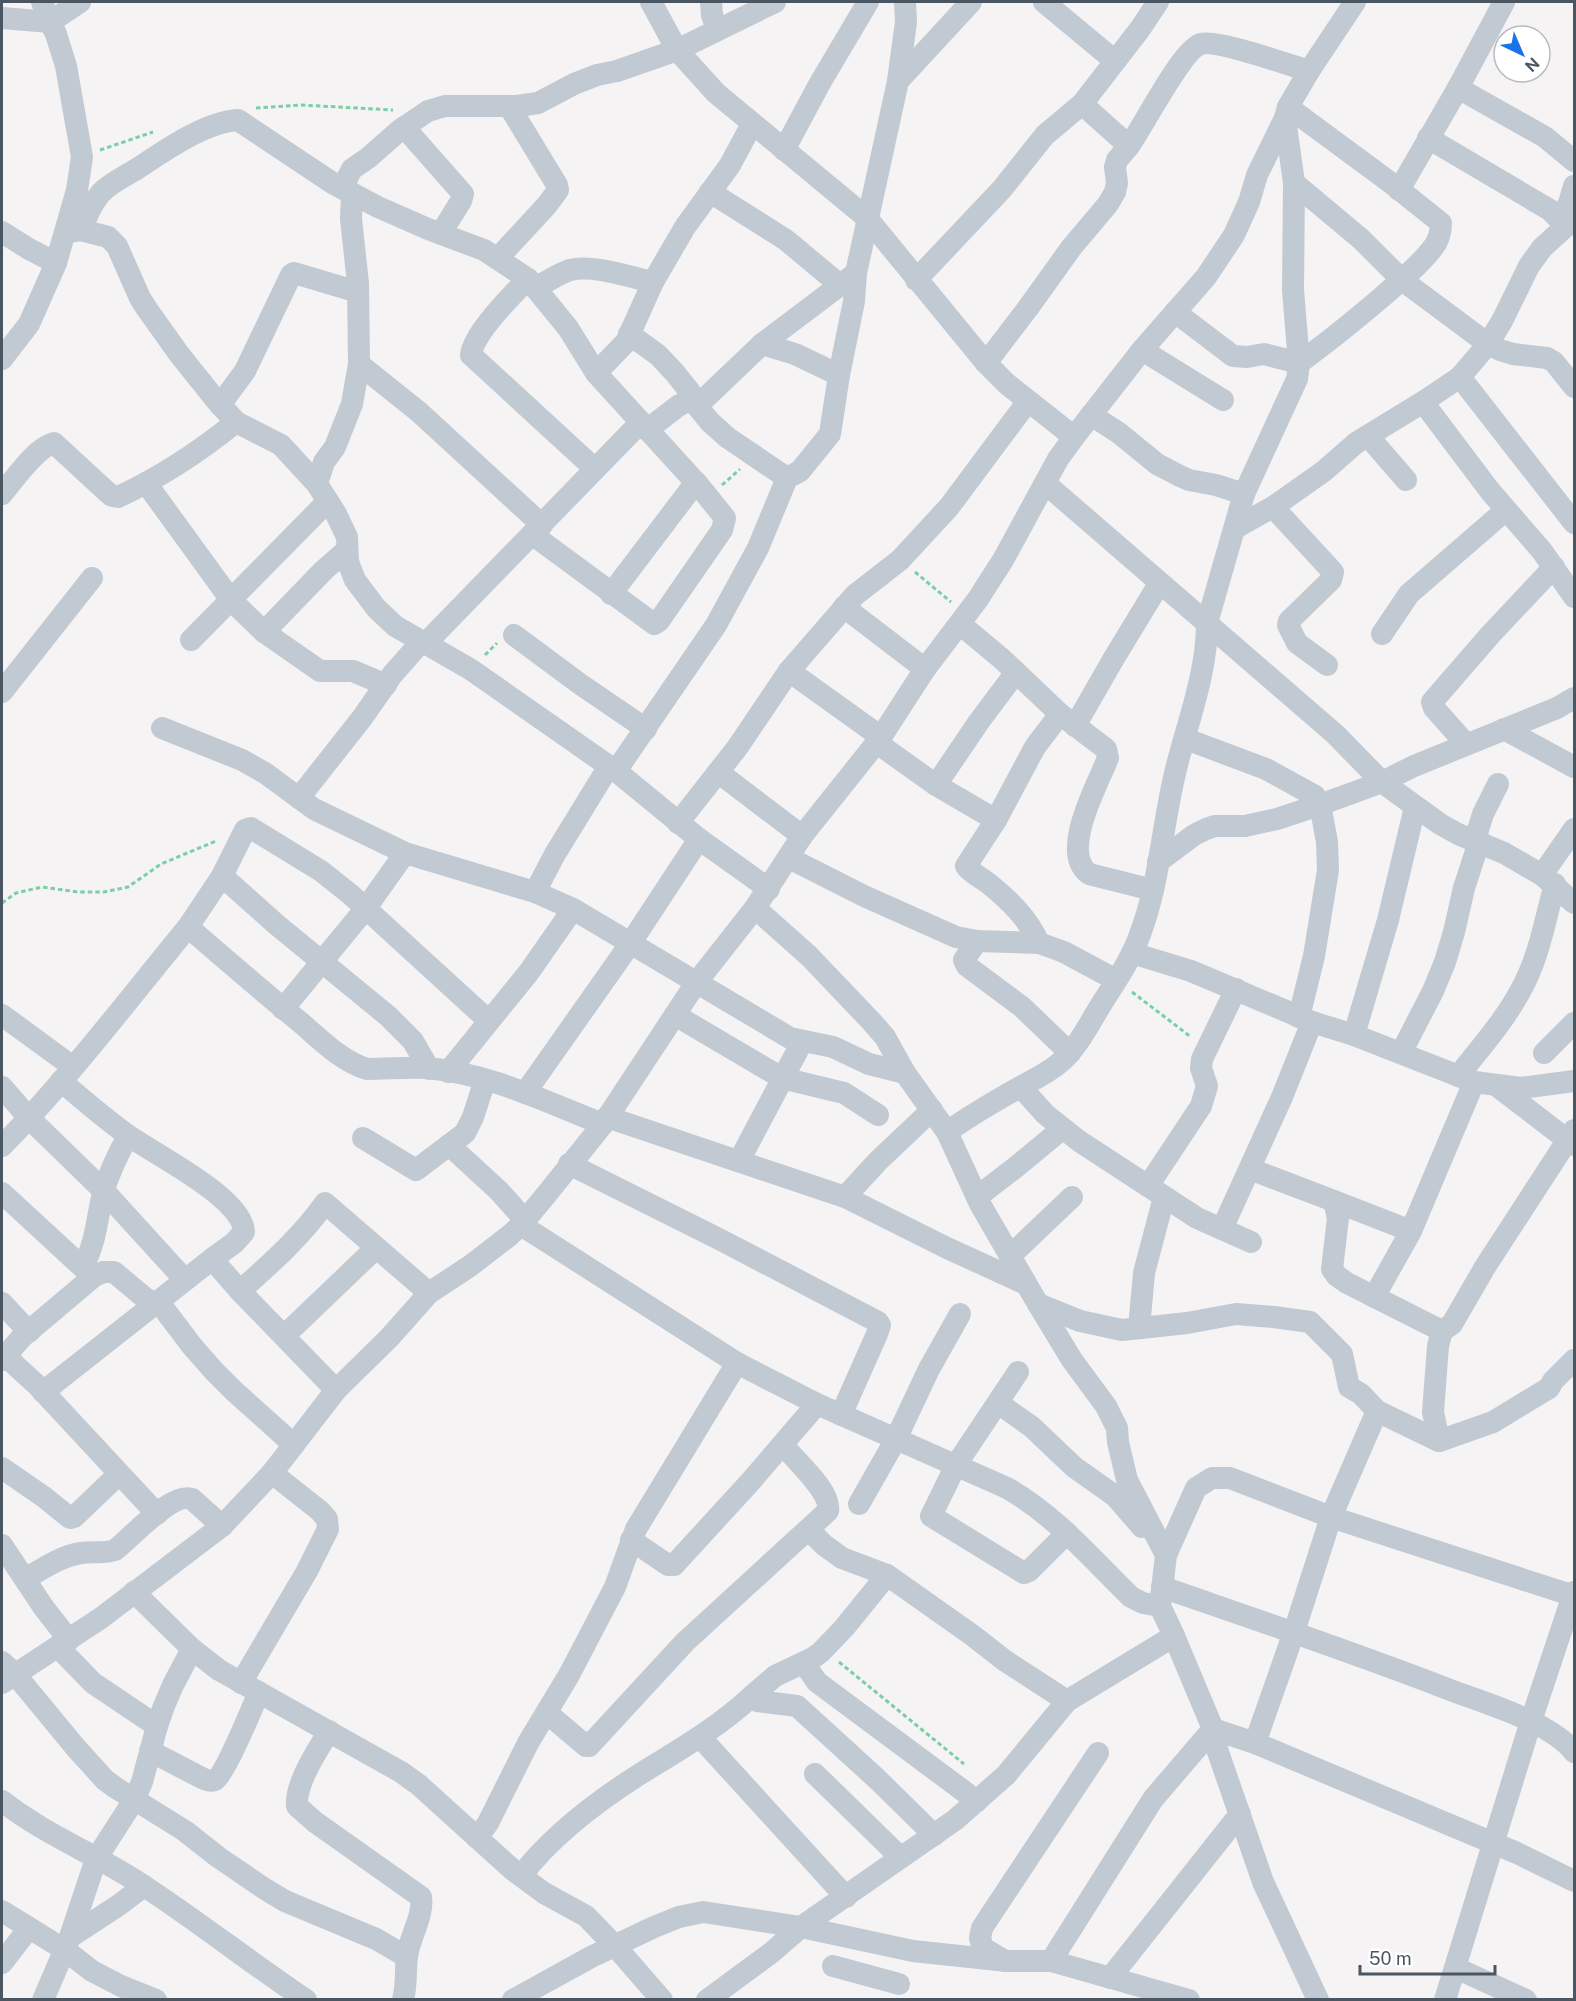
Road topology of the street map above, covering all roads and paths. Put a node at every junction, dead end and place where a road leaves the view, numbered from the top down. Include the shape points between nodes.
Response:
1 (80, 2) edge
2 (651, 2) edge
3 (711, 2) edge
4 (775, 2) edge
5 (868, 2) edge
6 (905, 2) edge
7 (971, 2) edge
8 (1044, 2) edge
9 (1158, 2) edge
10 (1355, 2) edge
11 (1504, 2) edge
12 (46, 12) edge
13 (2, 18) edge
14 (717, 30) junction
15 (677, 50) junction
16 (1115, 61) junction
17 (1309, 71) junction
18 (898, 81) junction
19 (1458, 87) junction
20 (1082, 104) junction
21 (509, 106) junction
22 (1286, 112) junction
23 (752, 124) junction
24 (404, 127) junction
25 (1428, 138) junction
26 (1129, 146) junction
27 (784, 150) junction
28 (1575, 161) edge
29 (1294, 183) junction
30 (1575, 186) edge
31 (1399, 190) junction
32 (347, 191) junction
33 (710, 192) junction
34 (867, 218) junction
35 (1567, 222) edge
36 (74, 231) junction
37 (2, 232) edge
38 (441, 233) junction
39 (498, 258) junction
40 (56, 263) junction
41 (848, 279) junction
42 (916, 280) junction
43 (1402, 280) junction
44 (653, 282) junction
45 (532, 283) junction
46 (358, 292) junction
47 (1174, 312) junction
48 (629, 334) junction
49 (762, 344) junction
50 (1488, 344) junction
51 (1142, 350) junction
52 (2, 359) edge
53 (986, 363) junction
54 (1299, 363) junction
55 (359, 364) junction
56 (596, 373) junction
57 (839, 375) junction
58 (1460, 377) junction
59 (1575, 387) edge
60 (1223, 400) dead end
61 (1028, 401) junction
62 (695, 402) junction
63 (1423, 402) junction
64 (220, 405) junction
65 (1091, 415) junction
66 (236, 422) junction
67 (644, 426) junction
68 (1074, 436) junction
69 (1368, 436) junction
70 (755, 457) junction
71 (595, 469) junction
72 (788, 478) junction
73 (1406, 480) dead end
74 (146, 483) junction
75 (1046, 484) junction
76 (702, 489) junction
77 (322, 492) junction
78 (2, 494) edge
79 (1244, 494) junction
80 (1273, 507) junction
81 (1506, 510) junction
82 (1575, 523) edge
83 (1235, 528) junction
84 (537, 530) junction
85 (348, 549) junction
86 (900, 560) junction
87 (1554, 567) junction
88 (92, 578) dead end
89 (1159, 584) junction
90 (611, 594) junction
91 (1575, 597) edge
92 (231, 600) junction
93 (844, 607) junction
94 (963, 619) junction
95 (1207, 623) junction
96 (264, 632) junction
97 (1382, 634) dead end
98 (514, 635) joint
99 (191, 640) dead end
100 (423, 643) junction
101 (1327, 665) dead end
102 (470, 669) junction
103 (925, 669) junction
104 (789, 671) junction
105 (1016, 672) junction
106 (386, 685) junction
107 (2, 692) edge
108 (1575, 698) edge
109 (1067, 720) junction
110 (162, 728) dead end
111 (646, 729) junction
112 (1504, 729) junction
113 (1186, 739) junction
114 (879, 740) junction
115 (1466, 744) junction
116 (1575, 767) edge
117 (613, 768) junction
118 (718, 772) junction
119 (1382, 782) junction
120 (1498, 783) dead end
121 (936, 785) junction
122 (299, 798) junction
123 (1320, 804) junction
124 (1415, 807) junction
125 (996, 820) junction
126 (678, 822) junction
127 (1575, 829) edge
128 (245, 830) junction
129 (802, 836) junction
130 (699, 839) junction
131 (1479, 842) junction
132 (405, 853) junction
133 (789, 858) junction
134 (1158, 862) junction
135 (222, 876) junction
136 (1549, 880) junction
137 (769, 889) junction
138 (1153, 890) junction
139 (535, 892) junction
140 (2, 903) edge
141 (1575, 903) edge
142 (366, 908) junction
143 (755, 908) junction
144 (573, 909) junction
145 (188, 927) junction
146 (976, 941) junction
147 (1039, 943) junction
148 (630, 944) junction
149 (1132, 953) junction
150 (323, 961) junction
151 (1116, 980) junction
152 (696, 983) junction
153 (1236, 989) junction
154 (283, 1009) junction
155 (2, 1015) edge
156 (675, 1015) junction
157 (1306, 1019) junction
158 (489, 1021) junction
159 (1575, 1023) edge
160 (1354, 1035) junction
161 (802, 1042) junction
162 (1207, 1049) junction
163 (1070, 1053) junction
164 (1401, 1053) junction
165 (1544, 1053) dead end
166 (439, 1070) junction
167 (905, 1073) junction
168 (67, 1074) junction
169 (782, 1078) junction
170 (485, 1080) junction
171 (1476, 1081) junction
172 (1575, 1081) edge
173 (2, 1087) edge
174 (1021, 1087) junction
175 (525, 1093) junction
176 (932, 1110) junction
177 (878, 1115) dead end
178 (29, 1118) junction
179 (605, 1121) junction
180 (1062, 1129) junction
181 (948, 1132) junction
182 (128, 1136) junction
183 (363, 1138) dead end
184 (1572, 1138) edge
185 (449, 1145) junction
186 (2, 1146) edge
187 (738, 1161) junction
188 (569, 1164) junction
189 (1250, 1169) junction
190 (104, 1191) junction
191 (1156, 1192) junction
192 (845, 1197) junction
193 (977, 1197) junction
194 (1072, 1197) dead end
195 (1334, 1201) junction
196 (5, 1204) edge
197 (523, 1222) junction
198 (1222, 1229) junction
199 (1411, 1231) junction
200 (1251, 1242) dead end
201 (376, 1248) junction
202 (1010, 1256) junction
203 (212, 1259) junction
204 (88, 1271) junction
205 (185, 1280) junction
206 (1026, 1284) junction
207 (240, 1291) junction
208 (429, 1293) junction
209 (1374, 1297) junction
210 (2, 1303) edge
211 (156, 1304) junction
212 (1038, 1304) junction
213 (960, 1314) dead end
214 (1139, 1329) junction
215 (1442, 1331) junction
216 (28, 1332) junction
217 (284, 1336) junction
218 (3, 1356) edge
219 (1575, 1360) edge
220 (737, 1363) junction
221 (1018, 1372) dead end
222 (336, 1390) junction
223 (43, 1392) junction
224 (998, 1403) junction
225 (817, 1404) junction
226 (1377, 1411) junction
227 (841, 1415) junction
228 (896, 1439) junction
229 (1439, 1441) junction
230 (294, 1444) junction
231 (783, 1445) junction
232 (956, 1465) junction
233 (2, 1468) edge
234 (272, 1473) junction
235 (119, 1474) junction
236 (859, 1504) dead end
237 (157, 1514) junction
238 (1331, 1517) junction
239 (222, 1526) junction
240 (809, 1530) junction
241 (1067, 1533) junction
242 (632, 1540) junction
243 (2, 1545) edge
244 (1166, 1555) junction
245 (887, 1575) junction
246 (25, 1579) junction
247 (134, 1592) junction
248 (1574, 1594) edge
249 (1161, 1597) junction
250 (1294, 1632) junction
251 (1174, 1636) junction
252 (63, 1643) junction
253 (192, 1649) junction
254 (824, 1649) junction
255 (804, 1663) junction
256 (6, 1673) edge
257 (250, 1687) junction
258 (753, 1695) junction
259 (1067, 1701) junction
260 (547, 1713) junction
261 (1531, 1721) junction
262 (157, 1726) junction
263 (1213, 1730) junction
264 (329, 1731) junction
265 (700, 1737) junction
266 (1255, 1743) junction
267 (150, 1751) junction
268 (1575, 1752) edge
269 (1098, 1753) dead end
270 (968, 1768) dead end
271 (815, 1774) dead end
272 (135, 1800) junction
273 (2, 1801) edge
274 (976, 1801) junction
275 (1240, 1814) junction
276 (933, 1835) junction
277 (477, 1838) junction
278 (1494, 1844) junction
279 (900, 1857) junction
280 (96, 1859) junction
281 (520, 1876) junction
282 (1575, 1881) edge
283 (144, 1886) junction
284 (846, 1897) junction
285 (2, 1911) edge
286 (801, 1927) junction
287 (29, 1928) junction
288 (68, 1943) junction
289 (615, 1946) junction
290 (913, 1951) junction
291 (407, 1957) junction
292 (1007, 1961) junction
293 (1051, 1961) junction
294 (2, 1963) edge
295 (833, 1966) dead end
296 (1456, 1968) junction
297 (1110, 1978) junction
298 (896, 1992) edge
299 (117, 1993) edge
300 (44, 2000) edge
301 (156, 2000) edge
302 (306, 2000) edge
303 (403, 2000) edge
304 (513, 2000) edge
305 (662, 2000) edge
306 (707, 2000) edge
307 (1189, 2000) edge
308 (1318, 2000) edge
309 (1445, 2000) edge
310 (1526, 2000) edge

1 - 12 street
2 - 15 street
3 - 14 street
4 - 14 street
5 - 27 street
6 - 18 street
7 - 18 street
8 - 16 street
9 - 16 street
10 - 17 street
11 - 19 street
12 - 13 street
12 - 36 street via 66,66 82,157
14 - 15 street
15 - 21 street via 597,75 538,103
15 - 23 street via 716,93
16 - 20 street
17 - 22 street
17 - 26 street via 1248,51 1198,45 1175,73
18 - 34 street
19 - 25 street
19 - 28 street via 1545,137
20 - 26 street
20 - 42 street via 1045,135 1002,189
21 - 24 street via 438,108
21 - 39 street via 558,190
22 - 29 street
22 - 31 street
22 - 47 street via 1234,235 1206,278
23 - 27 street
23 - 33 street
24 - 32 street via 352,169
24 - 38 street via 463,194
25 - 31 street
25 - 35 street
26 - 53 street via 1117,160 1117,183 1108,204
27 - 34 street
29 - 43 street via 1361,239
29 - 54 street via 1293,290
30 - 35 street
31 - 43 street via 1441,224 1433,248
32 - 36 street via 238,120 226,121 165,151 106,188
32 - 38 street
32 - 46 street
33 - 41 street
33 - 44 street
34 - 41 street
34 - 42 street
35 - 50 street via 1529,266
36 - 40 street
36 - 64 street via 106,235 117,246 147,309
37 - 40 street
38 - 39 street
39 - 45 street
40 - 52 street via 29,324
41 - 49 street
41 - 57 street via 852,311
42 - 53 street
43 - 50 street
43 - 54 street
44 - 45 street via 579,268
44 - 48 street
45 - 56 street via 568,328
45 - 71 street via 490,322 476,342 472,356
46 - 55 street
46 - 64 street via 291,275 247,367
47 - 51 street
47 - 54 street via 1233,356 1264,354
48 - 56 street
48 - 62 street via 658,355
49 - 57 street via 795,354
49 - 62 street
50 - 58 street
50 - 59 street via 1513,354 1547,358
51 - 60 street
51 - 65 street
53 - 61 street
54 - 79 street via 1292,394
55 - 77 street via 352,404 335,447 324,462
55 - 84 street via 419,412
56 - 67 street
57 - 72 street via 830,434 800,471
58 - 63 street
58 - 82 street
61 - 68 street
61 - 86 street via 949,507
62 - 67 street via 678,406
62 - 70 street via 711,422
63 - 69 street
63 - 81 street
64 - 66 street
65 - 68 street
65 - 79 street via 1157,464 1180,476
66 - 74 street via 198,452
66 - 77 street via 281,445
67 - 71 street
67 - 76 street
68 - 75 street
69 - 73 street
69 - 80 street
70 - 72 street
70 - 76 path
71 - 84 street
72 - 111 street via 758,548 716,626
74 - 78 street via 118,497 112,496 54,443 35,456
74 - 92 street
75 - 89 street
75 - 94 street via 1004,560
76 - 90 street
76 - 90 street via 724,514 722,530 659,621 654,624
77 - 85 street via 347,537
77 - 92 street
79 - 83 street
80 - 83 street
80 - 101 street via 1333,572 1332,580 1288,626 1297,643
81 - 87 street
81 - 97 street via 1409,594
83 - 95 street
84 - 90 street
84 - 100 street
85 - 96 street
85 - 100 street via 348,562 362,591 395,626
86 - 93 street
86 - 94 path
87 - 91 street
87 - 115 street via 1432,702
88 - 107 street
89 - 95 street
89 - 109 street via 1109,667
92 - 96 street
92 - 99 street
93 - 103 street
93 - 104 street
94 - 103 street
94 - 105 street
95 - 113 street via 1204,661
95 - 119 street via 1335,734
96 - 106 street via 320,671 353,671
98 - 102 path via 503,638
98 - 111 street
100 - 102 street
100 - 106 street
102 - 117 street
103 - 114 street
104 - 114 street
104 - 118 street
105 - 109 street
105 - 121 street
106 - 122 street
108 - 112 street
109 - 125 street via 1035,747
109 - 138 street via 1108,754 1082,820 1078,845 1082,867 1092,875
110 - 122 street via 242,760
111 - 117 street
112 - 115 street
112 - 116 street
113 - 123 street via 1266,769 1315,796
113 - 134 street via 1176,769
114 - 121 street
114 - 129 street
115 - 119 street
117 - 126 street
117 - 139 street via 555,854
118 - 126 street
118 - 129 street
119 - 123 street
119 - 124 street
120 - 131 street via 1483,814 1477,833
121 - 125 street
122 - 132 street
123 - 134 street via 1277,819 1206,829
123 - 157 street via 1328,870
124 - 131 street via 1458,834
124 - 160 street via 1388,920
125 - 147 street via 966,868 1020,913
126 - 130 street
127 - 136 street
128 - 135 street
128 - 140 path via 161,864 128,887 104,892 42,887 16,892
128 - 142 street via 251,828 298,856
129 - 133 street
130 - 137 street
130 - 148 street
131 - 136 street
131 - 164 street via 1445,962
132 - 139 street
132 - 142 street
133 - 137 street
133 - 146 street via 946,933
134 - 138 street
135 - 145 street
135 - 150 street
136 - 141 street
136 - 171 street via 1532,966
137 - 143 street
138 - 149 street
139 - 144 street
142 - 150 street
142 - 158 street
143 - 152 street
143 - 167 street via 871,1021
144 - 148 street
144 - 158 street
145 - 154 street
145 - 168 street
146 - 147 street
146 - 163 street via 964,960 967,966 1022,1007
147 - 151 street
148 - 152 street
148 - 175 street
149 - 151 street
149 - 153 street
150 - 154 street
150 - 166 street via 404,1031
151 - 162 path
151 - 163 street
152 - 156 street
152 - 161 street via 770,1028
153 - 157 street
153 - 162 street
154 - 166 street via 359,1066
155 - 168 street
156 - 169 street
156 - 179 street
157 - 160 street
157 - 189 street
158 - 166 street
159 - 165 street
160 - 164 street
161 - 167 street via 832,1047 869,1064
161 - 169 street
162 - 191 street via 1201,1064 1207,1086 1203,1100
163 - 174 street via 1044,1075
164 - 171 street
166 - 170 street
167 - 176 street
168 - 178 street
168 - 182 street
169 - 177 street via 844,1094
169 - 187 street
170 - 175 street
170 - 185 street via 469,1127
171 - 172 street via 1521,1088
171 - 184 street
171 - 199 street
173 - 178 street
174 - 180 street
174 - 181 street
175 - 179 street
176 - 181 street
176 - 192 street
178 - 186 street
178 - 190 street
179 - 187 street
179 - 188 street
180 - 191 street
180 - 193 street
181 - 193 street
182 - 190 street
182 - 203 street via 212,1191 238,1215 244,1232
183 - 185 street via 416,1170
184 - 215 street via 1485,1267 1452,1324
185 - 197 street via 499,1191
187 - 192 street
188 - 197 street
188 - 227 street via 878,1322 877,1334
189 - 195 street
189 - 198 street
190 - 204 street
190 - 205 street
191 - 198 street
191 - 214 street
192 - 206 street
193 - 202 street
194 - 202 street
195 - 199 street
195 - 209 street via 1338,1218 1333,1272
196 - 204 street
197 - 208 street via 478,1260
197 - 220 street
198 - 200 street
199 - 209 street
201 - 207 street via 325,1203 283,1252
201 - 208 street
201 - 217 street
202 - 206 street
203 - 205 street
203 - 207 street
204 - 211 street via 114,1272
204 - 216 street
205 - 211 street
206 - 212 street
207 - 217 street
208 - 222 street
209 - 215 street
210 - 216 street
211 - 223 street
211 - 230 street via 169,1314 192,1346 234,1391
212 - 214 street via 1080,1321 1122,1330
212 - 244 street via 1106,1406 1115,1424 1127,1480
213 - 228 street
214 - 226 street via 1236,1314 1310,1322 1342,1354 1349,1387
215 - 229 street via 1432,1412
216 - 218 street
217 - 222 street
218 - 223 street
219 - 229 street via 1549,1388 1503,1416
220 - 225 street
220 - 242 street
221 - 224 street
222 - 230 street
223 - 235 street
224 - 232 street
224 - 244 street via 1115,1496
225 - 227 street
225 - 231 street
226 - 229 street
226 - 238 street
227 - 228 street
228 - 232 street
228 - 236 street
230 - 234 street
231 - 240 street via 827,1499 828,1511
231 - 242 street via 674,1565 668,1565
232 - 241 street via 1027,1499
232 - 241 street via 931,1514 935,1519 1024,1573
233 - 235 street via 70,1518
234 - 239 street
234 - 257 street via 320,1511 327,1519 328,1529
235 - 237 street
237 - 239 street via 174,1501 188,1497
237 - 246 street via 115,1550 69,1556
238 - 244 street via 1230,1478 1212,1478 1196,1488
238 - 248 street
238 - 250 street
239 - 247 street
240 - 245 street via 842,1558
240 - 260 street via 685,1642 589,1746
241 - 249 street via 1131,1597 1143,1603
242 - 260 street via 618,1582
243 - 246 street
244 - 249 street
245 - 254 street
245 - 259 street
246 - 252 street
247 - 252 street
247 - 253 street
248 - 261 street
249 - 250 street
249 - 251 street
250 - 261 street
250 - 266 street
251 - 259 street
251 - 263 street
252 - 256 street
252 - 262 street via 93,1683
253 - 257 street
253 - 262 street
254 - 255 street
254 - 270 path
255 - 258 street via 775,1676
255 - 274 street via 817,1682
256 - 272 street via 105,1780
257 - 264 street
257 - 267 street via 238,1740 215,1780 202,1778
258 - 265 street
258 - 276 street via 757,1701 797,1706
259 - 274 street via 1006,1775
260 - 277 street
261 - 268 street
261 - 278 street
262 - 267 street
263 - 266 street
263 - 275 street
263 - 293 street via 1154,1799
264 - 277 street via 419,1785
264 - 291 street via 309,1767 297,1806 421,1897
265 - 281 street via 597,1804 549,1843
265 - 284 street
266 - 278 street
267 - 272 street
269 - 292 street via 982,1928 983,1948
271 - 279 street
272 - 280 street
272 - 291 street via 285,1901 376,1939
273 - 280 street
274 - 276 street
275 - 297 street
275 - 308 street via 1263,1882
276 - 279 street
277 - 281 street
278 - 282 street
278 - 296 street
279 - 284 street
280 - 283 street
280 - 288 street
281 - 289 street via 586,1916
283 - 288 street
283 - 302 street
284 - 286 street
285 - 287 street
286 - 289 street via 703,1912 679,1917
286 - 290 street
286 - 306 street
287 - 288 street
287 - 294 street
288 - 299 street
288 - 300 street
289 - 304 street
289 - 305 street
290 - 292 street
290 - 298 street
291 - 303 street
292 - 293 street
293 - 297 street
295 - 298 street
296 - 309 street
296 - 310 street
297 - 307 street
299 - 301 street

